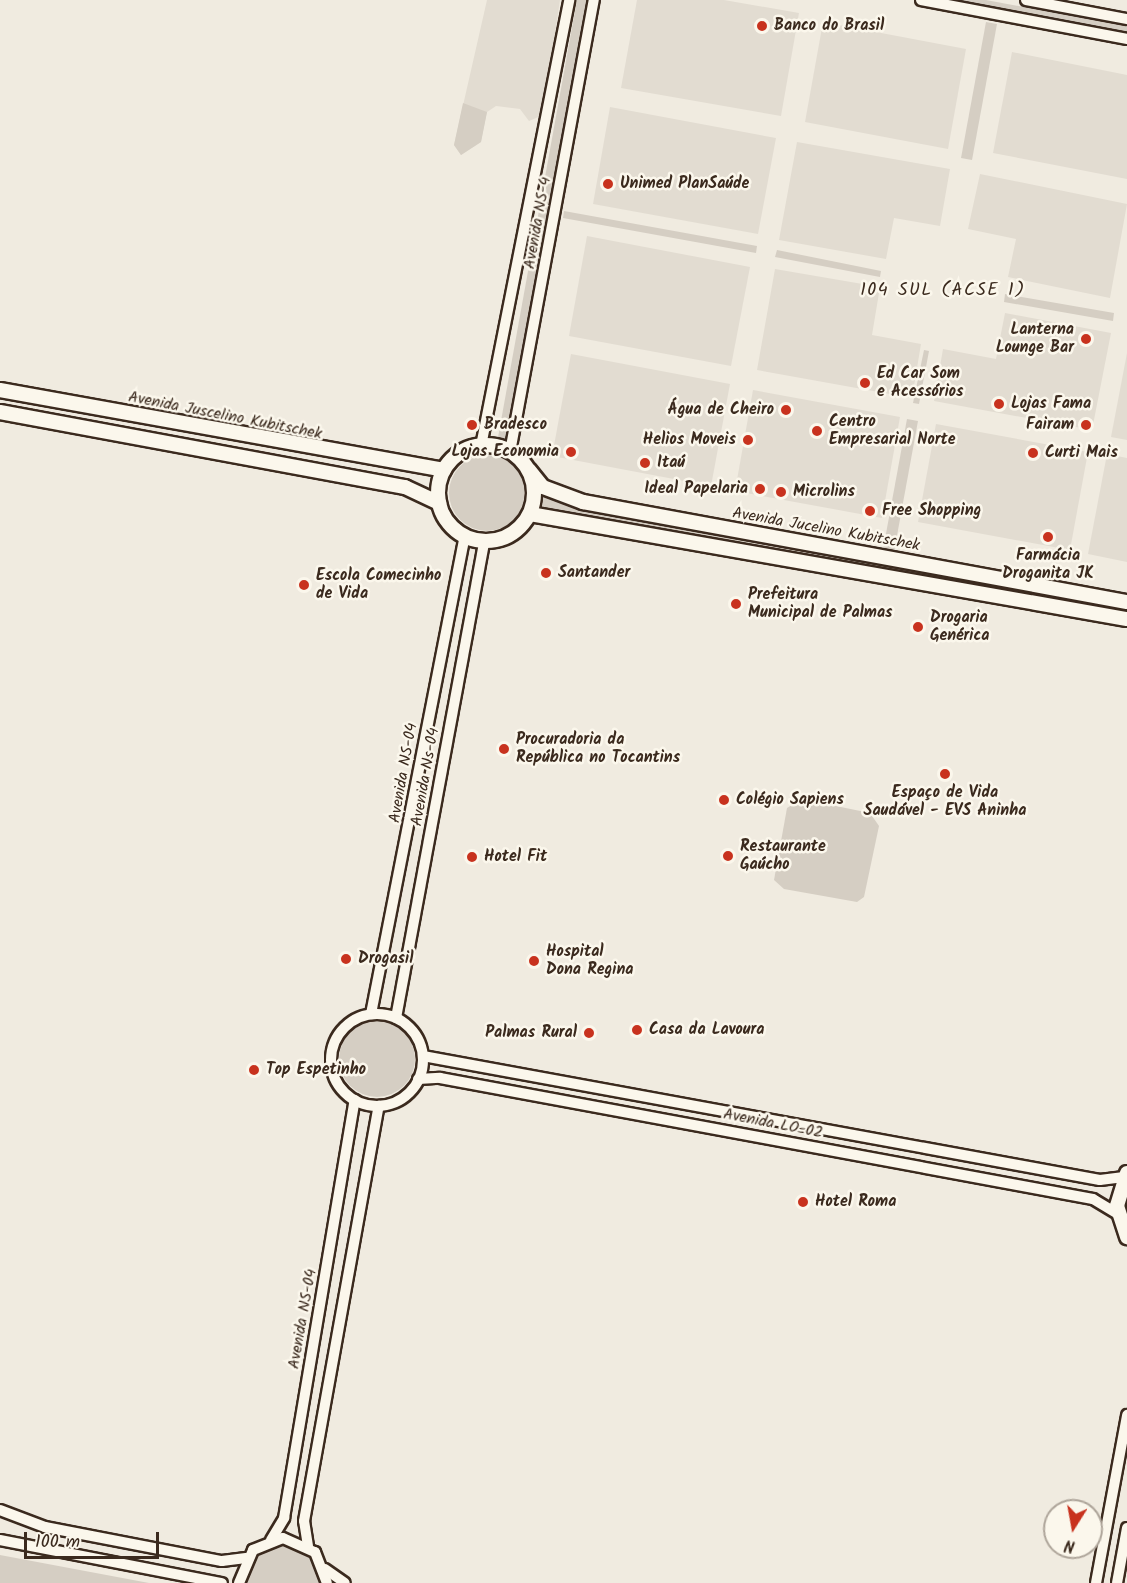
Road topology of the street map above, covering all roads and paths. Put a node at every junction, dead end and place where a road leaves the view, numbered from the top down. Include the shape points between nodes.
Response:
1 (569, 0) edge
2 (594, 0) edge
3 (921, 0) edge
4 (1026, 0) edge
5 (1127, 19) edge
6 (1127, 39) edge
7 (0, 390) edge
8 (0, 412) edge
9 (481, 446) junction
10 (510, 452) junction
11 (444, 470) junction
12 (529, 470) junction
13 (439, 503) junction
14 (530, 514) junction
15 (465, 537) junction
16 (484, 542) junction
17 (1127, 602) edge
18 (1127, 619) edge
19 (371, 1014) junction
20 (396, 1018) junction
21 (423, 1056) junction
22 (418, 1080) junction
23 (355, 1100) junction
24 (379, 1106) junction
25 (1126, 1175) edge
26 (1118, 1214) junction
27 (1127, 1237) edge
28 (1127, 1415) edge
29 (0, 1510) edge
30 (1127, 1528) edge
31 (0, 1540) edge
32 (271, 1540) junction
33 (308, 1546) junction
34 (246, 1558) junction
35 (325, 1569) junction
36 (222, 1583) edge
37 (239, 1583) edge
38 (327, 1583) edge
39 (345, 1583) edge
40 (1096, 1583) edge
41 (1117, 1583) edge

1 - 9 street, Avenida NS-4
2 - 10 street, Avenida NS-4
3 - 6 street
4 - 5 street
7 - 11 main road, Avenida Juscelino Kubitschek via 418,470
8 - 13 main road via 405,487
9 - 10 main road
9 - 11 main road via 459,453
10 - 12 main road
11 - 13 main road
12 - 14 main road via 535,494
12 - 17 main road, Avenida Jucelino Kubitschek via 543,487 583,502
13 - 15 main road via 445,519
14 - 16 main road via 516,531
14 - 18 main road
15 - 16 main road
15 - 19 street, Avenida NS-04
16 - 20 street, Avenida Ns-04
19 - 20 street
19 - 23 street via 349,1023 333,1042 331,1069
20 - 21 street via 415,1034
21 - 22 street
21 - 25 street, Avenida LO-02 via 1100,1180
22 - 24 street via 398,1101
22 - 26 street, Avenida LO-02 via 440,1078 1093,1199
23 - 24 street
23 - 32 street, Avenida NS-04 via 284,1518
24 - 33 street via 304,1526
25 - 26 main road
26 - 27 main road
28 - 40 street
29 - 34 street via 45,1527 222,1561
30 - 41 street
31 - 36 street
32 - 33 street via 291,1539
32 - 34 street, Avenida NS-04
33 - 35 street
34 - 37 street
35 - 38 street
35 - 39 street

